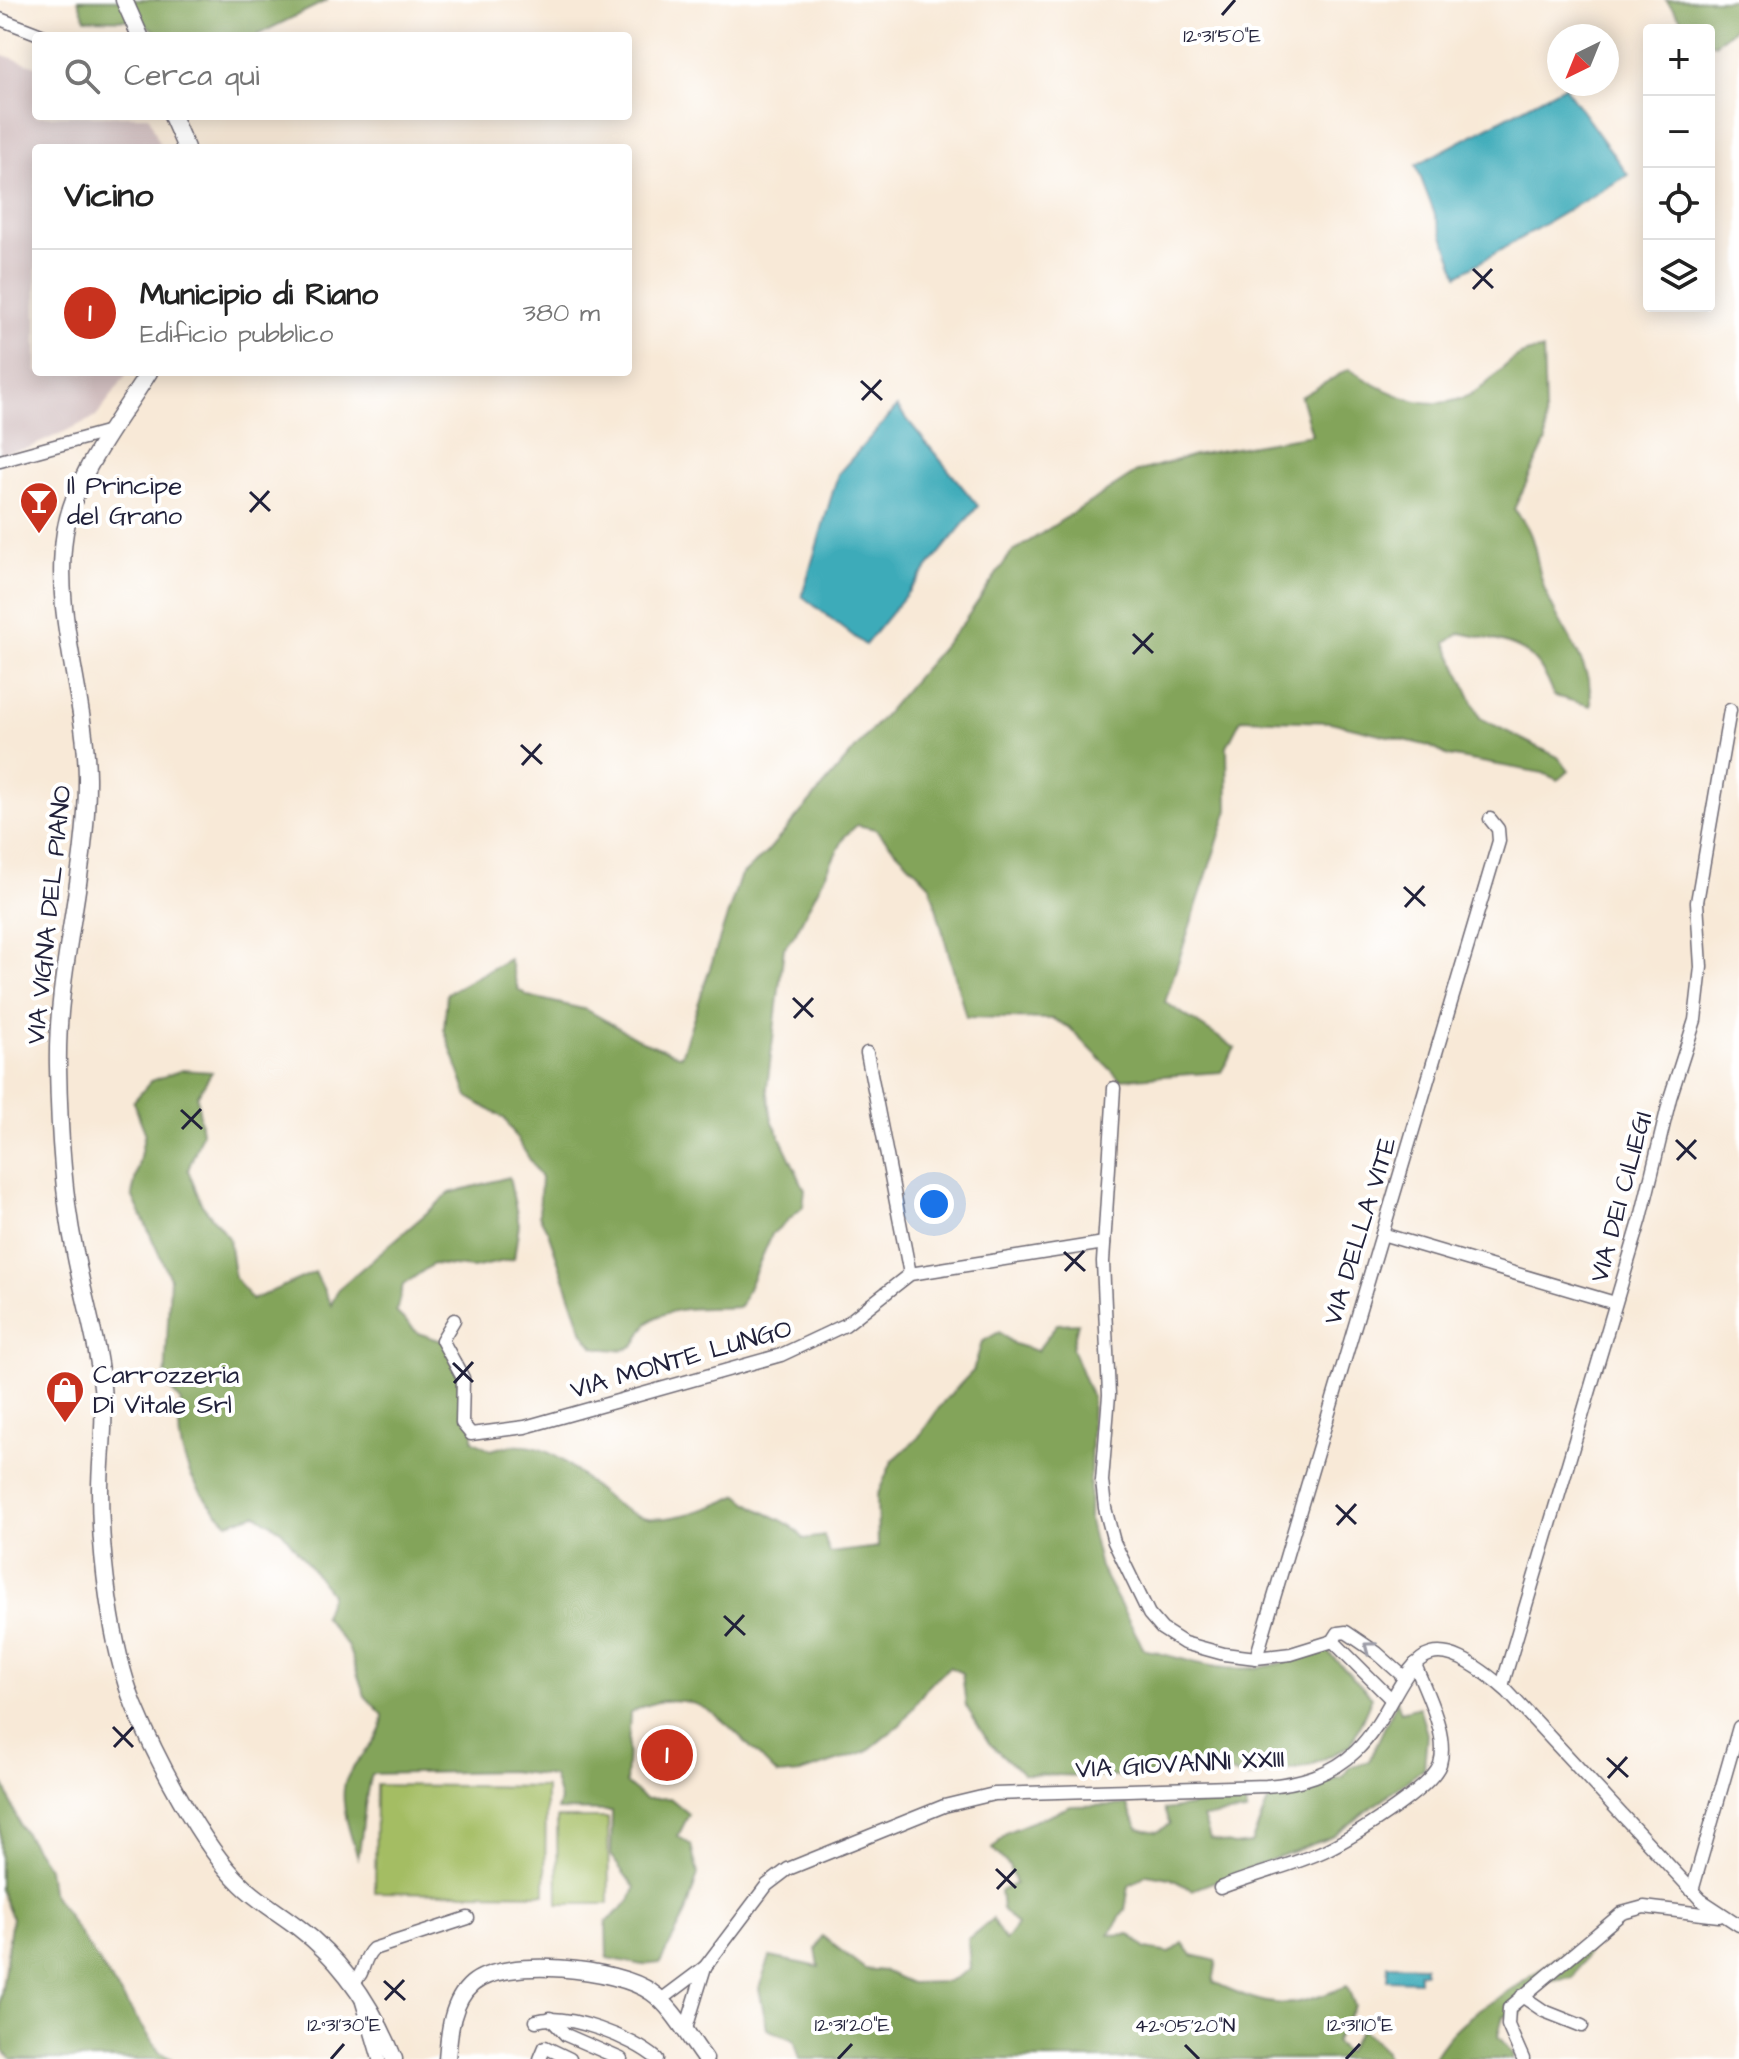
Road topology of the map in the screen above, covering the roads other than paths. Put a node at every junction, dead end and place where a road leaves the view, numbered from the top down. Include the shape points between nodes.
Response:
1 (124, 0) edge
2 (0, 19) edge
3 (34, 32) edge
4 (138, 32) edge
5 (174, 120) edge
6 (184, 144) edge
7 (146, 376) edge
8 (110, 431) junction
9 (0, 461) edge
10 (1730, 710) dead end
11 (1490, 819) dead end
12 (867, 1053) dead end
13 (1114, 1088) dead end
14 (1382, 1234) junction
15 (1104, 1243) junction
16 (910, 1274) junction
17 (1615, 1303) junction
18 (454, 1320) dead end
19 (1333, 1641) junction
20 (1256, 1658) junction
21 (1415, 1664) junction
22 (1404, 1677) junction
23 (1502, 1686) junction
24 (1390, 1698) junction
25 (1739, 1727) edge
26 (1220, 1888) dead end
27 (1692, 1891) junction
28 (1722, 1917) junction
29 (468, 1918) dead end
30 (1739, 1925) edge
31 (705, 1967) junction
32 (357, 1986) junction
33 (1522, 1996) junction
34 (661, 2000) junction
35 (1582, 2026) dead end
36 (685, 2032) junction
37 (542, 2053) edge
38 (379, 2059) edge
39 (394, 2059) edge
40 (447, 2059) edge
41 (570, 2059) edge
42 (621, 2059) edge
43 (657, 2059) edge
44 (705, 2059) edge
45 (1523, 2059) edge

1 - 4 main road
2 - 3 street
5 - 6 main road
7 - 8 main road, VIA VIGNA DEL PIANO
8 - 9 street
8 - 32 main road, VIA VIGNA DEL PIANO via 76,497 63,554 87,790 61,1000 58,1068 70,1224 101,1376 101,1517 118,1644 147,1734 219,1858 248,1891 309,1936
10 - 17 street, VIA DEI CILIEGI via 1697,902 1701,961 1695,1020
11 - 14 street, VIA DELLA VITE via 1499,841
12 - 16 street
13 - 15 street
14 - 17 street
14 - 20 street, VIA DELLA VITE
15 - 16 street, VIA MONTE LUNGO
15 - 20 street via 1109,1405 1103,1489 1114,1542 1139,1597 1162,1629 1213,1652
16 - 18 street, VIA MONTE LUNGO via 845,1325 781,1355 525,1427 471,1434 462,1425 462,1374 442,1340
17 - 23 street, VIA DEI CILIEGI
19 - 20 street
22 -> 19 street via 1351,1634 1338,1633
19 - 24 street
21 - 22 street, VIA GIOVANNI XXIII
21 - 23 street via 1429,1653 1443,1653
21 - 26 street via 1439,1739 1441,1760 1433,1775 1415,1793 1335,1845
22 - 24 street, VIA GIOVANNI XXIII
23 - 27 street
24 - 31 street, VIA GIOVANNI XXIII via 1358,1749 1338,1765 1303,1780 1266,1786 1003,1793 944,1806 783,1872
25 - 27 street
27 - 28 street
28 - 30 street
28 - 33 street via 1633,1908 1617,1915
29 - 32 street via 373,1949
31 - 34 street, VIA GIOVANNI XXIII
31 - 36 street, VIA GIOVANNI XXIII
32 - 38 street
32 - 39 main road, VIA VIGNA DEL PIANO
33 - 35 street
33 - 45 street via 1506,2019
34 - 36 main road
34 - 40 main road via 639,1986 592,1973 532,1969 491,1974 461,1997
36 - 44 main road
37 - 41 street
42 - 43 street via 543,2019 595,2028

